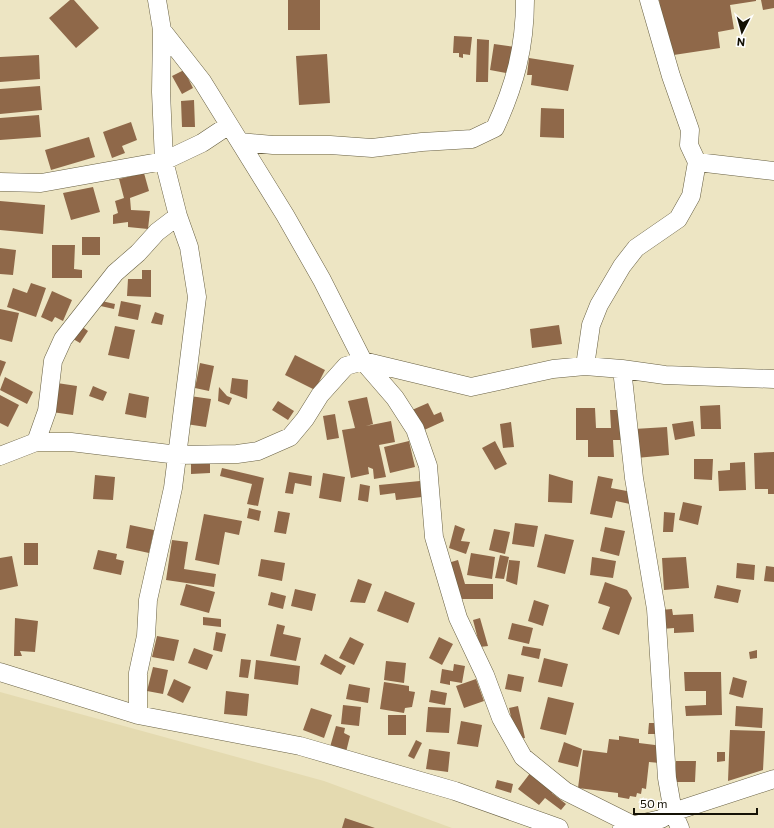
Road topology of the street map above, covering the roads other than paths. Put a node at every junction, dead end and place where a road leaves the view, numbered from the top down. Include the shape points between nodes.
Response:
1 (158, 0) edge
2 (525, 0) edge
3 (649, 0) edge
4 (162, 30) junction
5 (230, 125) junction
6 (240, 142) junction
7 (164, 161) junction
8 (697, 162) junction
9 (774, 171) edge
10 (0, 182) edge
11 (178, 216) junction
12 (363, 361) junction
13 (585, 366) junction
14 (622, 369) junction
15 (774, 378) edge
16 (36, 442) junction
17 (178, 454) junction
18 (0, 456) edge
19 (0, 672) edge
20 (138, 715) junction
21 (774, 779) edge
22 (676, 820) edge
23 (627, 827) edge
24 (559, 828) edge

1 - 4 street
2 - 6 street via 522,49 514,84 495,128 472,139 372,148 330,144 273,145
3 - 8 street via 690,130 689,145
4 - 5 street via 202,81
4 - 7 street
5 - 6 street
5 - 7 street via 202,144
6 - 12 street via 322,280
7 - 10 street via 41,183
7 - 11 street
8 - 9 street
8 - 13 street via 691,196 678,219 636,248 599,305 591,325
11 - 16 street via 157,232 115,273 63,339 53,360 48,411
11 - 17 street via 189,247 197,297
12 - 13 street via 471,387 554,369
12 - 17 street via 346,366 320,395 290,437 258,451 237,454
12 - 23 street via 395,398 416,429 428,466 434,537 458,618 485,675 501,718 523,757 565,791
13 - 14 street
14 - 15 street via 665,375
14 - 22 street via 634,478 656,609 666,763
16 - 17 street via 71,442
16 - 18 street
17 - 20 street via 148,600 146,636 138,673
19 - 20 street
20 - 24 street via 300,746 455,791
21 - 22 street
22 - 23 street via 661,819

